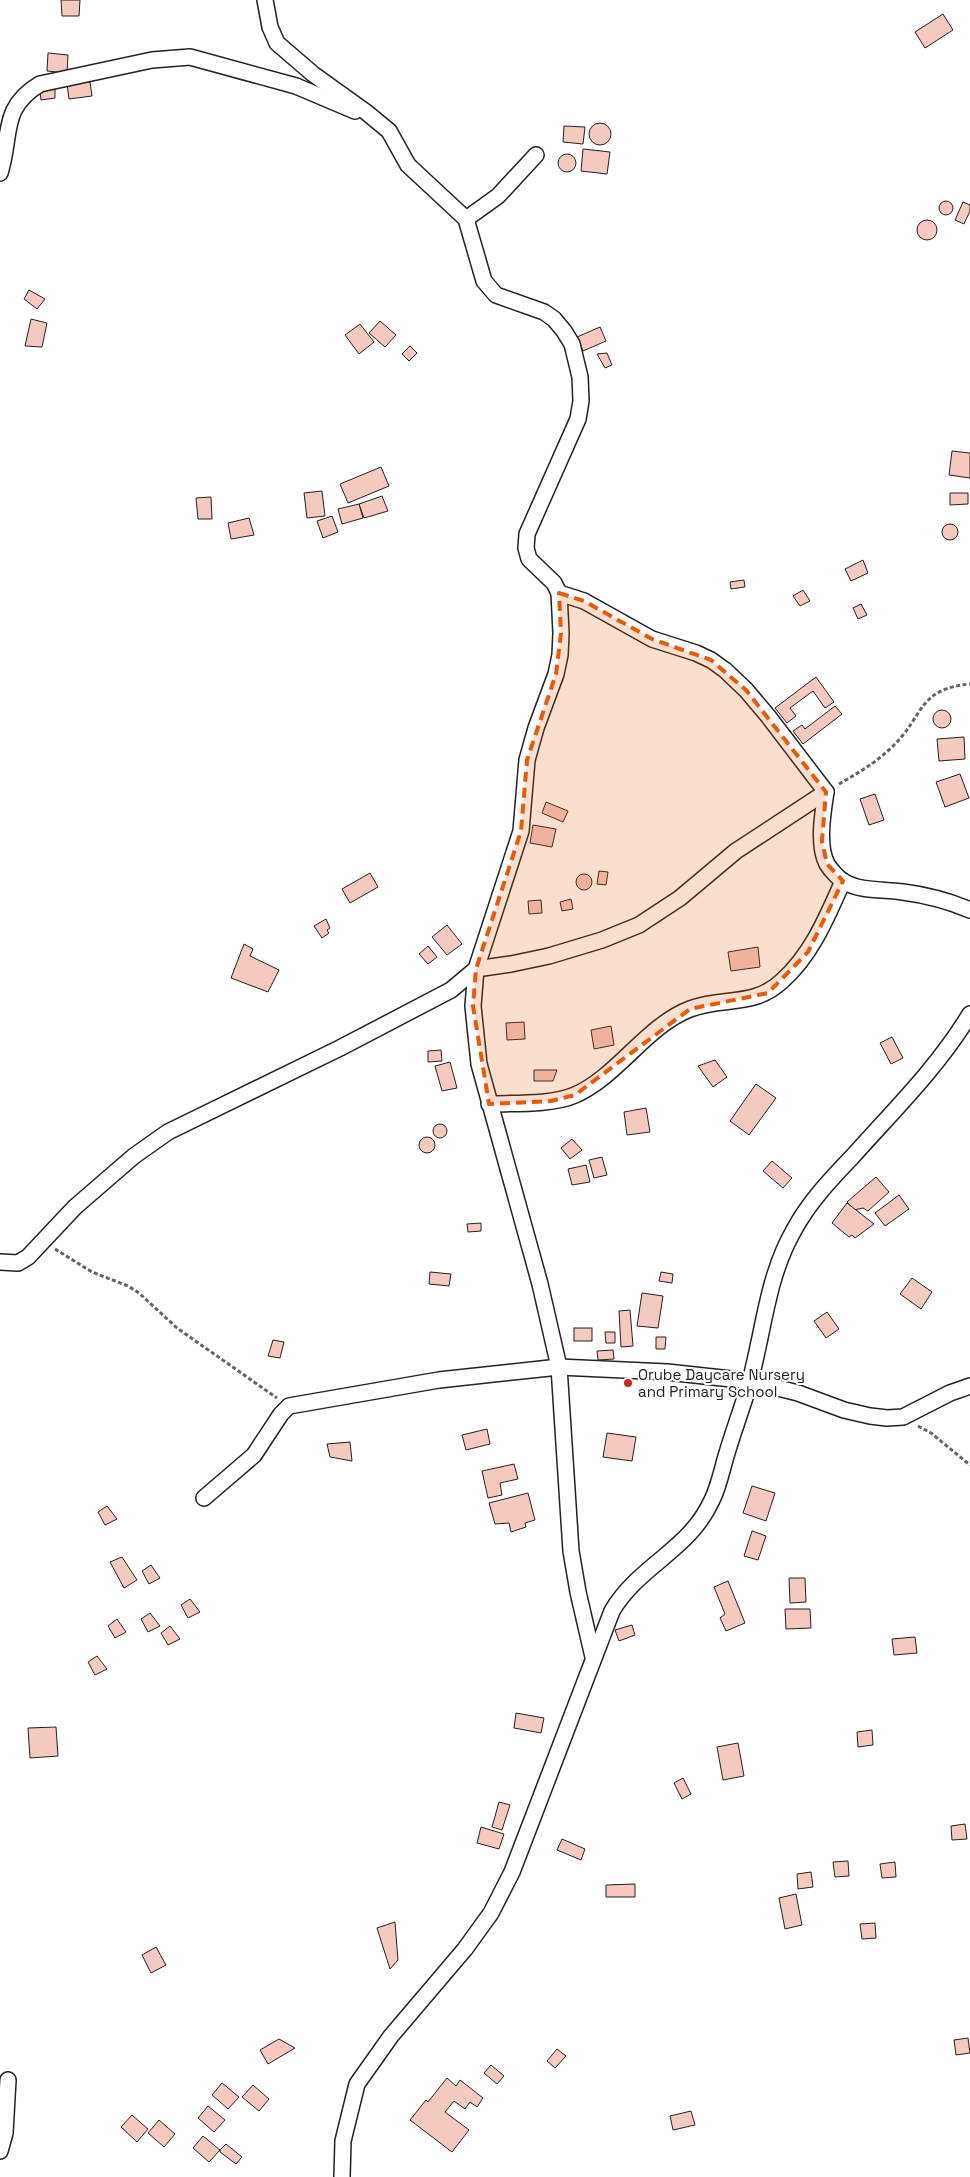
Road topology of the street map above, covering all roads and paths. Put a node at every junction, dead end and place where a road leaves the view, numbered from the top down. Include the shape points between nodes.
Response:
1 (265, 0) edge
2 (377, 120) junction
3 (536, 155) dead end
4 (0, 174) edge
5 (466, 219) junction
6 (559, 593) junction
7 (970, 684) edge
8 (826, 792) junction
9 (843, 881) junction
10 (970, 910) edge
11 (476, 969) junction
12 (451, 990) junction
13 (473, 1006) junction
14 (970, 1014) edge
15 (489, 1104) junction
16 (42, 1240) junction
17 (0, 1262) edge
18 (559, 1367) junction
19 (750, 1381) junction
20 (970, 1386) edge
21 (289, 1406) junction
22 (902, 1417) junction
23 (970, 1465) edge
24 (204, 1498) dead end
25 (593, 1657) junction
26 (8, 2080) dead end
27 (0, 2151) edge
28 (342, 2177) edge

1 - 2 street via 277,43 313,74
2 - 4 street via 296,86 208,61 170,57 40,84 27,91 10,114 5,129
2 - 5 street via 389,131 408,165
3 - 5 street via 498,196
5 - 6 street via 484,282 496,295 532,307 554,319 572,344 577,358 581,400 578,418 530,522 526,548 529,559 554,583
6 - 8 street via 584,601 652,640 696,653 725,670 768,716
6 - 11 street via 561,633 556,674 527,760 521,831
7 - 8 path via 953,685 937,691 888,750 866,768
8 - 9 street via 822,841 827,864
8 - 11 street via 736,850 680,898 639,925 549,956
9 - 10 street via 861,888 904,892 953,902
9 - 15 street via 808,952 768,993 690,1009 669,1021 575,1096 550,1101
11 - 12 street
11 - 13 street
12 - 13 street
12 - 16 street via 168,1132 87,1196
13 - 15 street via 479,1064
14 - 19 street via 952,1044 816,1196 794,1229 772,1282
15 - 18 street via 540,1284
16 - 17 street via 28,1257 18,1263
16 - 21 path via 92,1272 139,1292 177,1328
18 - 19 street via 667,1372
18 - 21 street via 439,1380
18 - 25 street via 571,1551
19 - 22 street via 798,1393 844,1410 870,1416
19 - 25 street via 713,1498 703,1518 686,1540 621,1595
20 - 22 street
21 - 24 street via 254,1455
22 - 23 path via 931,1433
25 - 28 street via 512,1872 491,1913 391,2036 357,2084 343,2141
26 - 27 street via 5,2133

